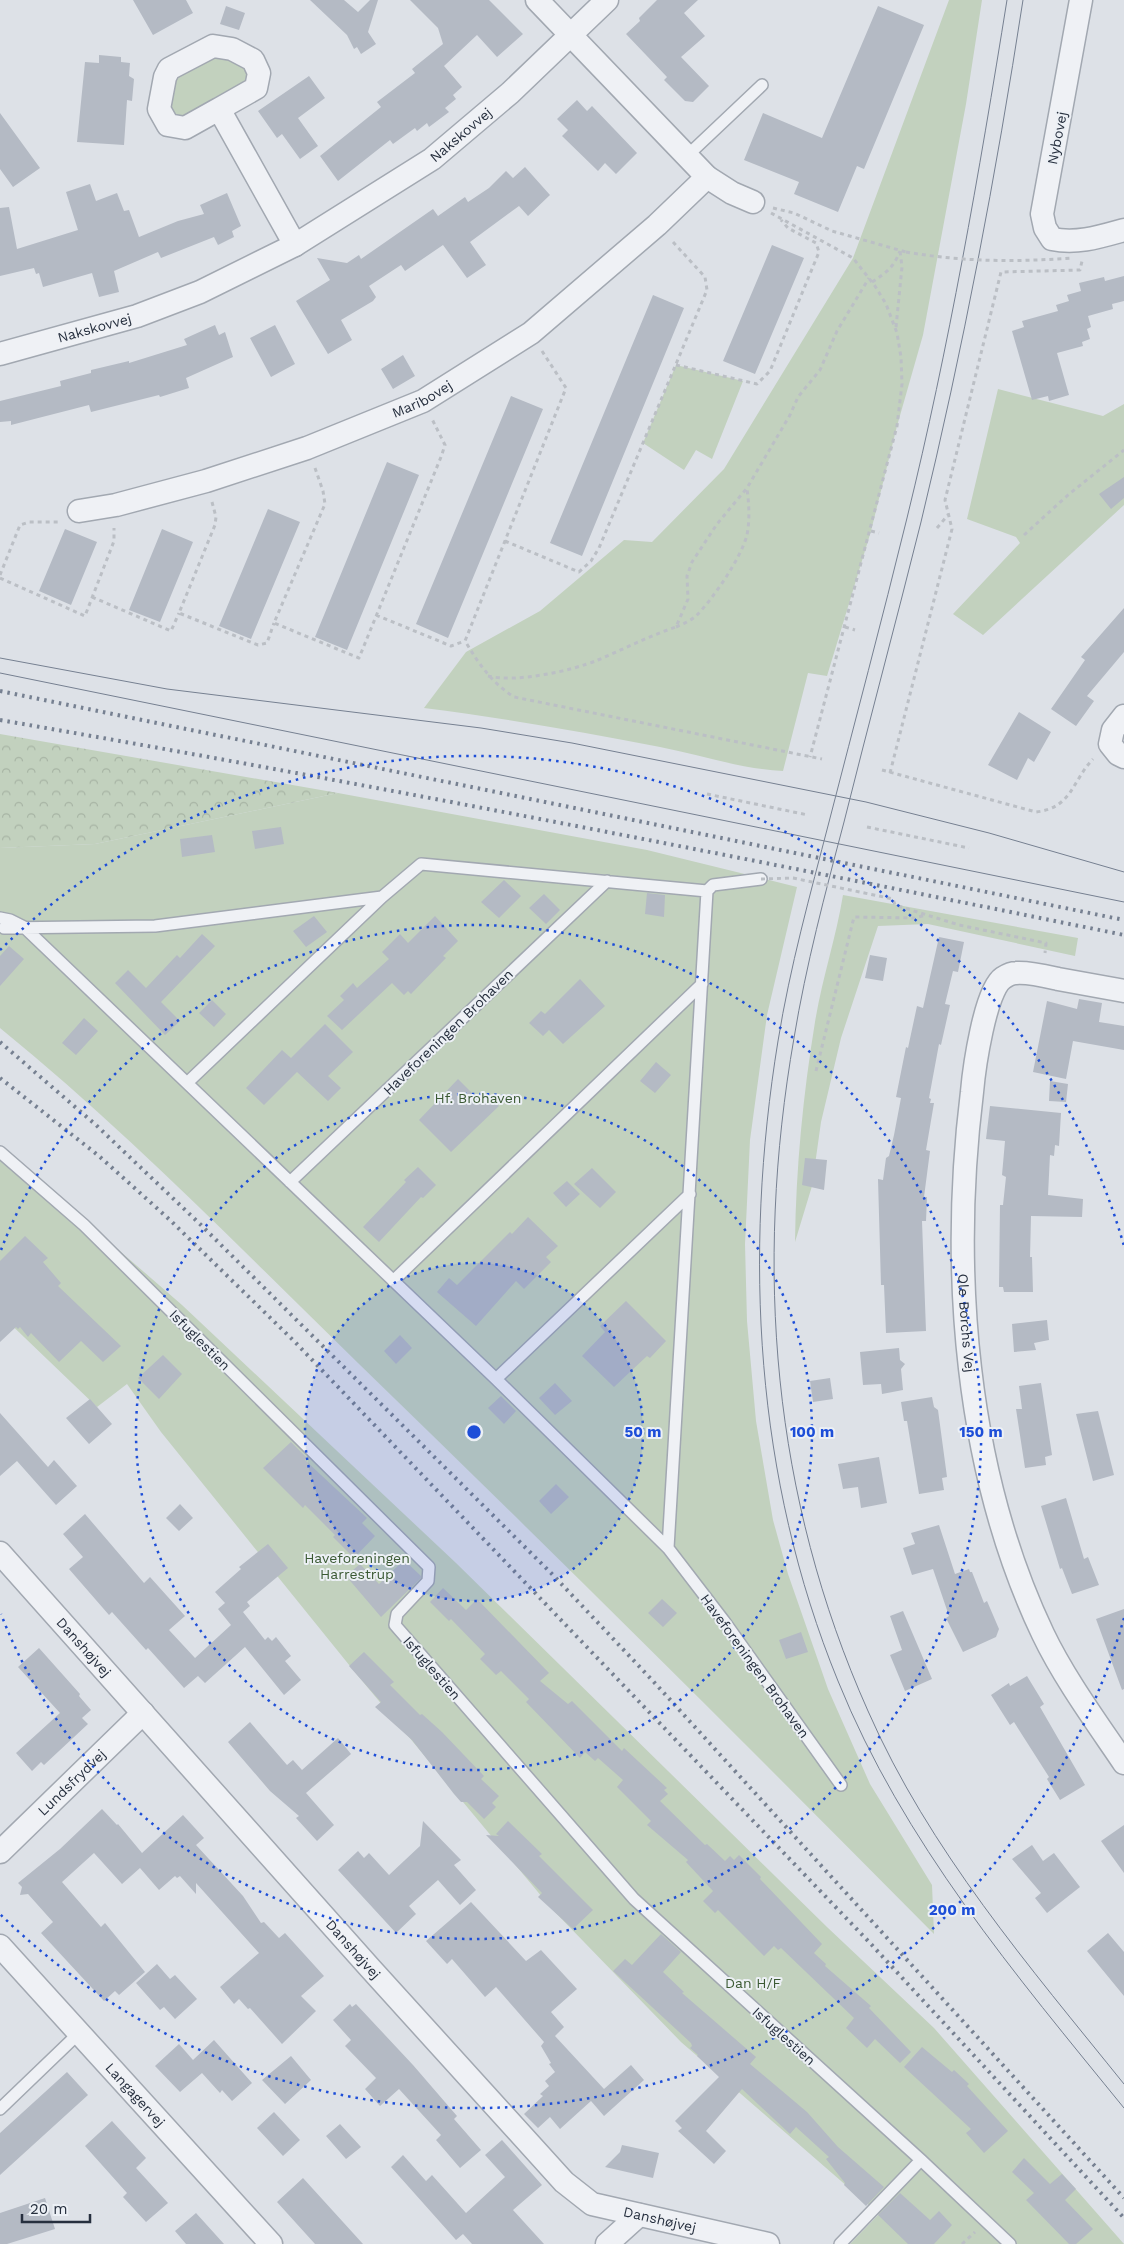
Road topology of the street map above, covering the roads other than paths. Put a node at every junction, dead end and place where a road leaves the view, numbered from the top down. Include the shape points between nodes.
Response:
1 (537, 0) edge
2 (608, 0) edge
3 (1080, 0) edge
4 (571, 36) junction
5 (762, 85) dead end
6 (218, 109) dead end
7 (688, 155) junction
8 (708, 177) junction
9 (753, 202) road end
10 (1124, 230) edge
11 (295, 245) junction
12 (0, 354) edge
13 (79, 511) road end
14 (1124, 716) edge
15 (1117, 751) edge
16 (761, 878) road end
17 (607, 881) junction
18 (707, 891) junction
19 (382, 897) junction
20 (2, 923) edge
21 (24, 928) junction
22 (702, 984) junction
23 (1124, 991) edge
24 (187, 1084) junction
25 (0, 1152) edge
26 (290, 1182) junction
27 (690, 1194) junction
28 (393, 1281) junction
29 (496, 1379) junction
30 (668, 1548) junction
31 (0, 1553) edge
32 (143, 1714) junction
33 (1124, 1763) edge
34 (841, 1785) dead end
35 (0, 1852) edge
36 (0, 1946) edge
37 (79, 2033) junction
38 (0, 2109) edge
39 (921, 2160) junction
40 (639, 2215) junction
41 (271, 2244) edge
42 (607, 2244) edge
43 (768, 2244) edge
44 (840, 2244) edge
45 (1010, 2244) edge

1 - 4 street
2 - 4 street, Nakskovvej
3 - 10 street, Nybovej via 1042,214 1052,239 1067,242
4 - 7 street
4 - 11 street, Nakskovvej via 432,160
5 - 7 lane
6 - 11 street
7 - 8 street
8 - 9 street
8 - 13 street, Maribovej via 658,225 530,333 423,401 307,448 206,481 116,505
11 - 12 street, Nakskovvej via 200,292 137,316
14 - 15 street via 1113,730
16 - 18 lane via 713,885
17 - 18 lane
17 - 19 lane via 420,864
17 - 26 lane, Haveforeningen Brohaven
18 - 22 lane
19 - 21 lane, Haveforeningen Brohaven via 155,926
19 - 24 lane
20 - 21 lane, Haveforeningen Brohaven via 10,920
21 - 24 lane, Haveforeningen Brohaven
22 - 27 lane
22 - 28 lane
23 - 33 street, Ole Borchs Vej via 1036,974 1014,973 1000,980 993,991 975,1062 965,1177 963,1255 975,1399 1007,1545 1043,1634
24 - 26 lane, Haveforeningen Brohaven
25 - 39 lane, Isfuglestien via 92,1232 429,1567 428,1581 397,1614 395,1625 634,1899
26 - 28 lane, Haveforeningen Brohaven
27 - 29 lane
27 - 30 lane
28 - 29 lane, Haveforeningen Brohaven
29 - 30 lane, Haveforeningen Brohaven
30 - 34 lane, Haveforeningen Brohaven
31 - 32 street, Danshøjvej
32 - 35 street, Lundsfrydvej
32 - 40 street, Danshøjvej via 564,2182 592,2204
36 - 37 street, Langagervej
37 - 38 lane
37 - 41 street, Langagervej
39 - 44 lane
39 - 45 lane, Isfuglestien
40 - 42 street
40 - 43 street, Danshøjvej

